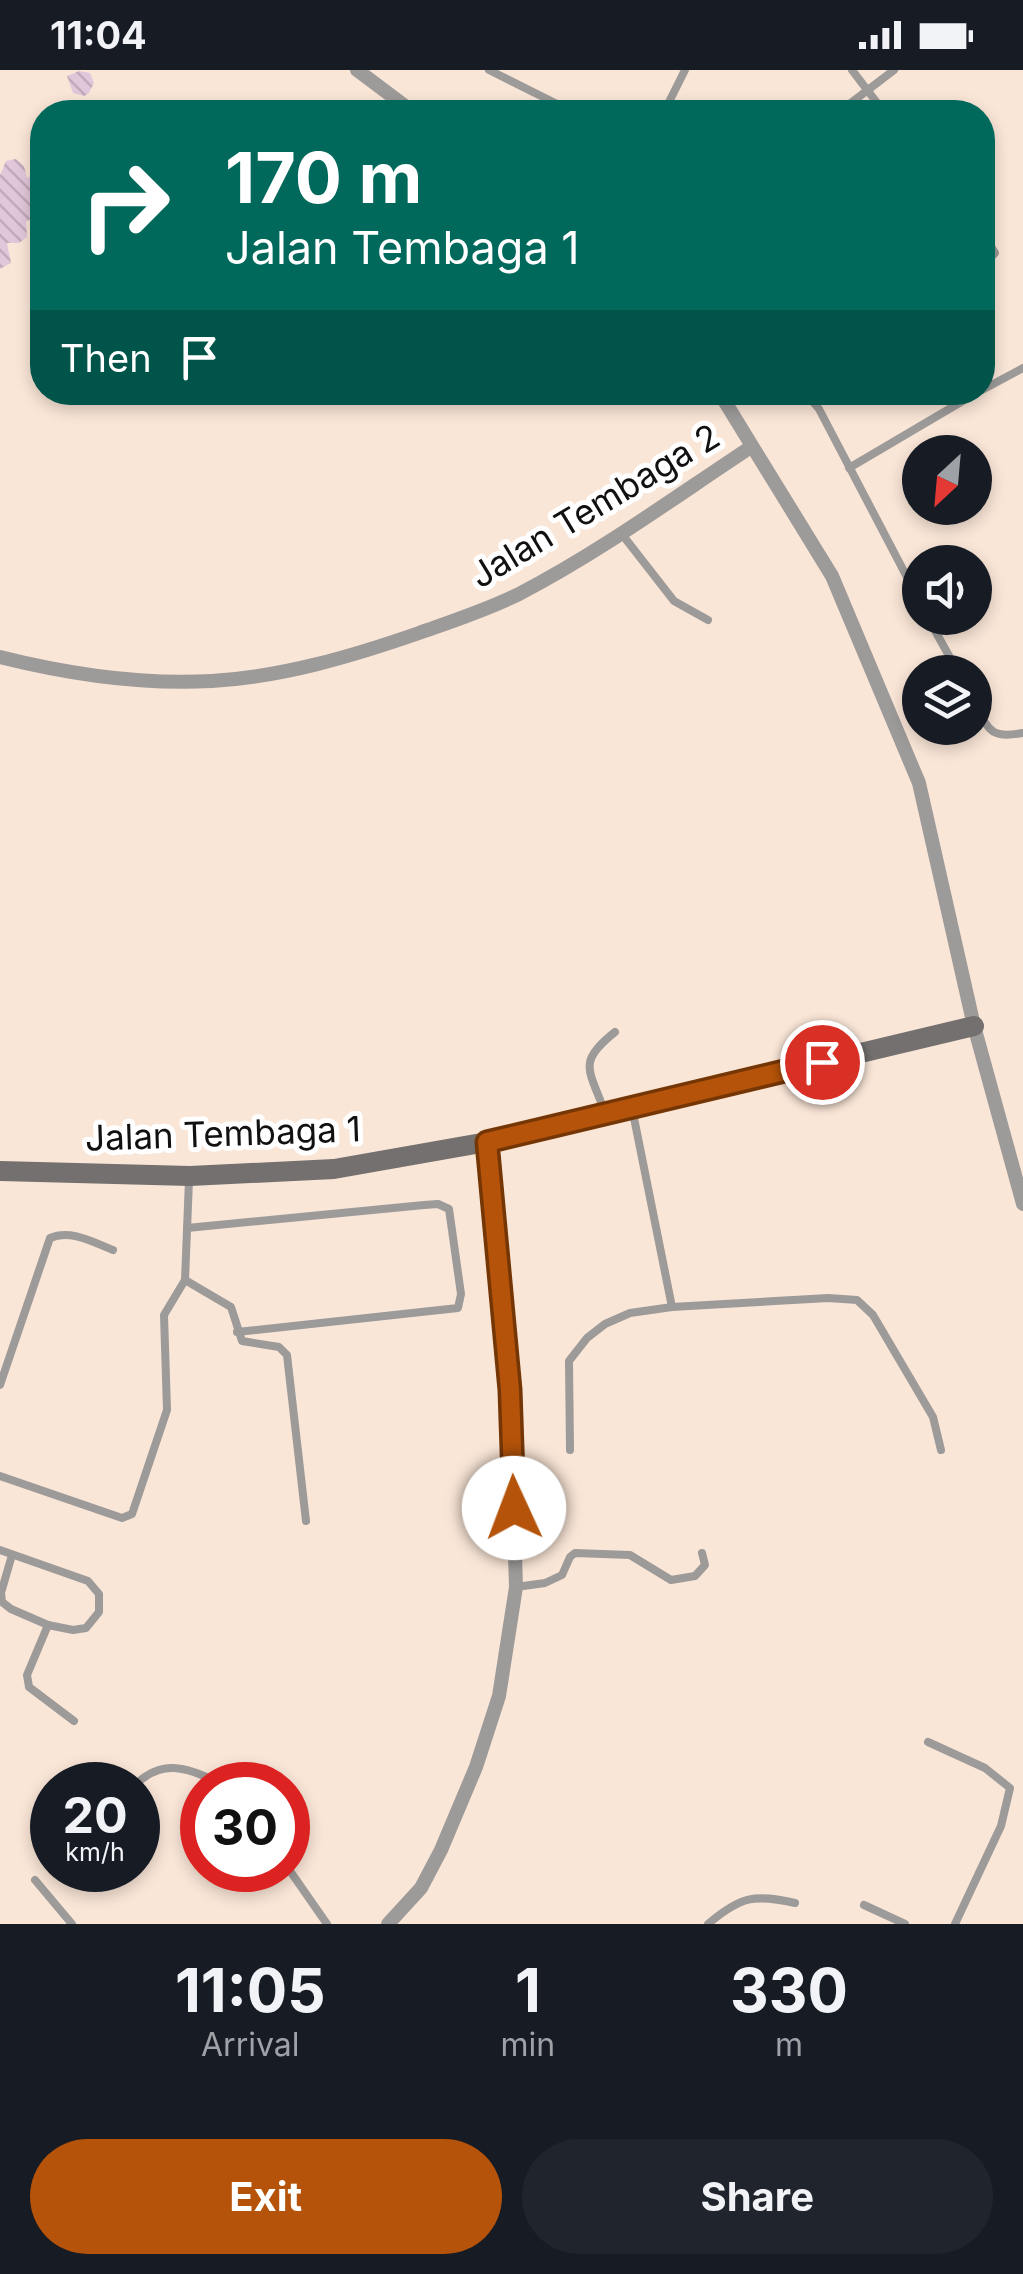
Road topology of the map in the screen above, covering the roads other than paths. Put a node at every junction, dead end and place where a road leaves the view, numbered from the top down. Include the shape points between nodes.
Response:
1 (357, 70) edge
2 (489, 70) edge
3 (685, 70) edge
4 (852, 70) edge
5 (894, 70) edge
6 (867, 91) junction
7 (396, 100) edge
8 (550, 100) edge
9 (670, 100) edge
10 (855, 100) edge
11 (874, 100) edge
12 (1023, 368) edge
13 (995, 383) edge
14 (727, 405) edge
15 (815, 405) edge
16 (956, 405) edge
17 (751, 447) junction
18 (848, 468) junction
19 (621, 533) junction
20 (902, 568) edge
21 (708, 620) dead end
22 (0, 657) edge
23 (992, 732) edge
24 (1023, 732) edge
25 (974, 1026) junction
26 (615, 1032) dead end
27 (632, 1108) junction
28 (606, 1114) junction
29 (487, 1142) junction
30 (0, 1170) edge
31 (190, 1176) junction
32 (1023, 1204) edge
33 (187, 1228) junction
34 (113, 1250) dead end
35 (185, 1280) junction
36 (672, 1306) junction
37 (237, 1332) junction
38 (0, 1385) edge
39 (570, 1450) dead end
40 (941, 1450) dead end
41 (0, 1476) edge
42 (306, 1521) dead end
43 (0, 1550) edge
44 (702, 1553) dead end
45 (12, 1554) junction
46 (516, 1587) junction
47 (48, 1625) junction
48 (74, 1721) dead end
49 (928, 1742) dead end
50 (44, 1892) edge
51 (303, 1892) edge
52 (795, 1903) dead end
53 (864, 1905) dead end
54 (323, 1923) edge
55 (72, 1924) edge
56 (388, 1924) edge
57 (708, 1924) edge
58 (906, 1924) edge
59 (954, 1924) edge

1 - 7 street
2 - 8 lane
3 - 9 lane
4 - 6 lane
5 - 6 lane
6 - 10 lane
6 - 11 lane
12 - 13 lane
14 - 17 street
15 - 18 lane
16 - 18 lane
17 - 19 street, Jalan Tembaga 2
17 - 25 street via 832,576 919,783
18 - 20 lane
19 - 21 lane via 674,601
19 - 22 street, Jalan Tembaga 2 via 469,615 293,669 212,681 118,678
23 - 24 lane
25 - 27 street, Jalan Tembaga 1
25 - 32 street
26 - 28 lane via 593,1049 588,1063
27 - 28 street, Jalan Tembaga 1
27 - 36 lane
28 - 29 street, Jalan Tembaga 1
29 - 31 street, Jalan Tembaga 1 via 334,1169
29 - 46 street via 510,1390
30 - 31 street, Jalan Tembaga 1
31 - 33 lane
33 - 35 lane
33 - 37 lane via 424,1204 449,1209 458,1308
34 - 38 lane via 79,1236 50,1238
35 - 37 lane via 231,1307
35 - 41 lane via 164,1316 168,1410 132,1514 122,1518
36 - 39 lane via 605,1324 568,1361
36 - 40 lane via 858,1300 933,1417
37 - 42 lane via 246,1344 287,1355
43 - 45 lane
44 - 46 lane via 705,1565 694,1576 671,1580 630,1555 576,1553 562,1576
45 - 47 lane via 2,1602
45 - 47 lane via 88,1581 99,1594 99,1612 86,1628
46 - 56 street via 499,1696 476,1767 420,1888
47 - 48 lane via 27,1683
49 - 59 lane via 985,1768 1010,1788 1001,1826
50 - 55 lane
51 - 54 lane
52 - 57 lane via 747,1898
53 - 58 lane

